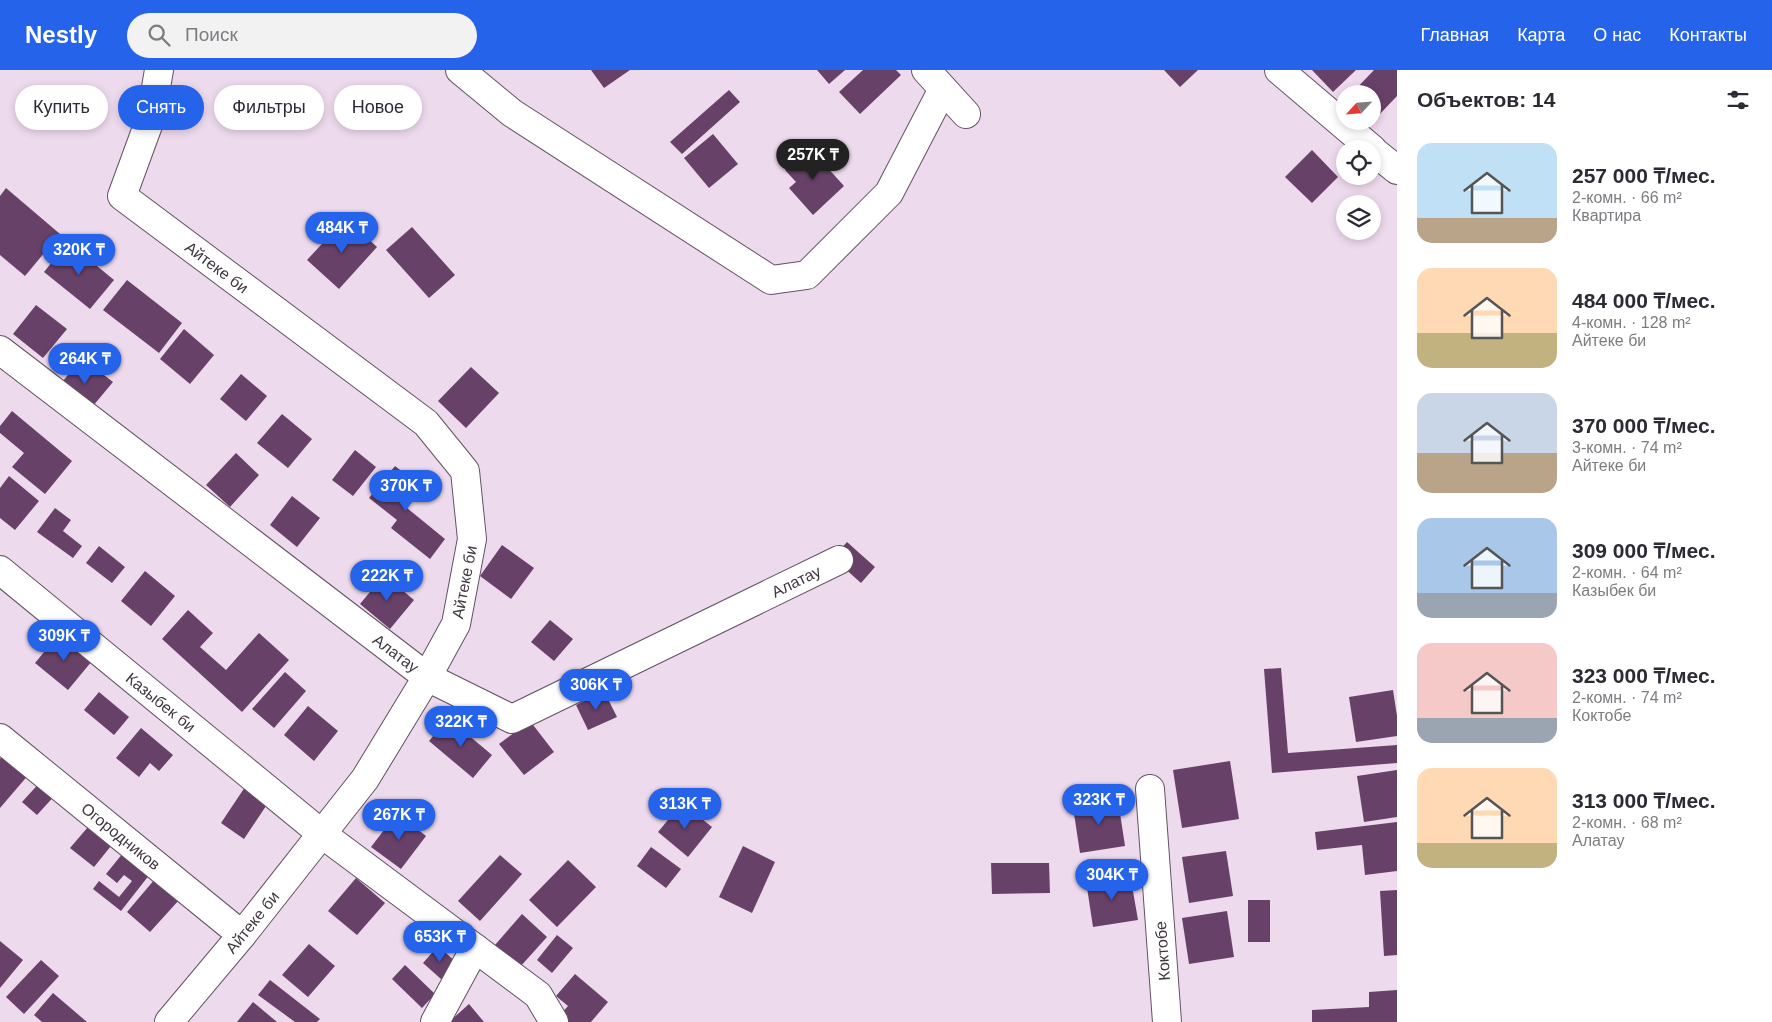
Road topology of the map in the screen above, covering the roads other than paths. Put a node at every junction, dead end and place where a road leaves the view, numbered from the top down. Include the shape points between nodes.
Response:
1 (159, 70) edge
2 (460, 70) edge
3 (1279, 70) edge
4 (935, 80) edge
5 (966, 114) dead end
6 (1361, 140) edge
7 (1381, 157) edge
8 (1397, 170) edge
9 (0, 350) edge
10 (840, 560) dead end
11 (0, 570) edge
12 (427, 677) junction
13 (0, 738) edge
14 (1150, 789) dead end
15 (322, 834) junction
16 (242, 935) junction
17 (475, 948) junction
18 (169, 1022) edge
19 (435, 1022) edge
20 (554, 1022) edge
21 (1167, 1022) edge

1 - 12 street, Айтеке би via 151,118 122,196 426,422 465,471 472,539 456,624
2 - 4 street via 512,112 771,280 807,275 889,193
3 - 6 street
4 - 5 street
7 - 8 street
9 - 12 street, Алатау
10 - 12 street, Алатау via 512,719
11 - 15 street, Казыбек би
12 - 15 street, Айтеке би via 365,779
13 - 16 street, Огородников
14 - 21 street, Коктобе
15 - 16 street, Айтеке би
15 - 17 street, Казыбек би
16 - 18 street, Айтеке би
17 - 19 street
17 - 20 street, Казыбек би via 538,995

